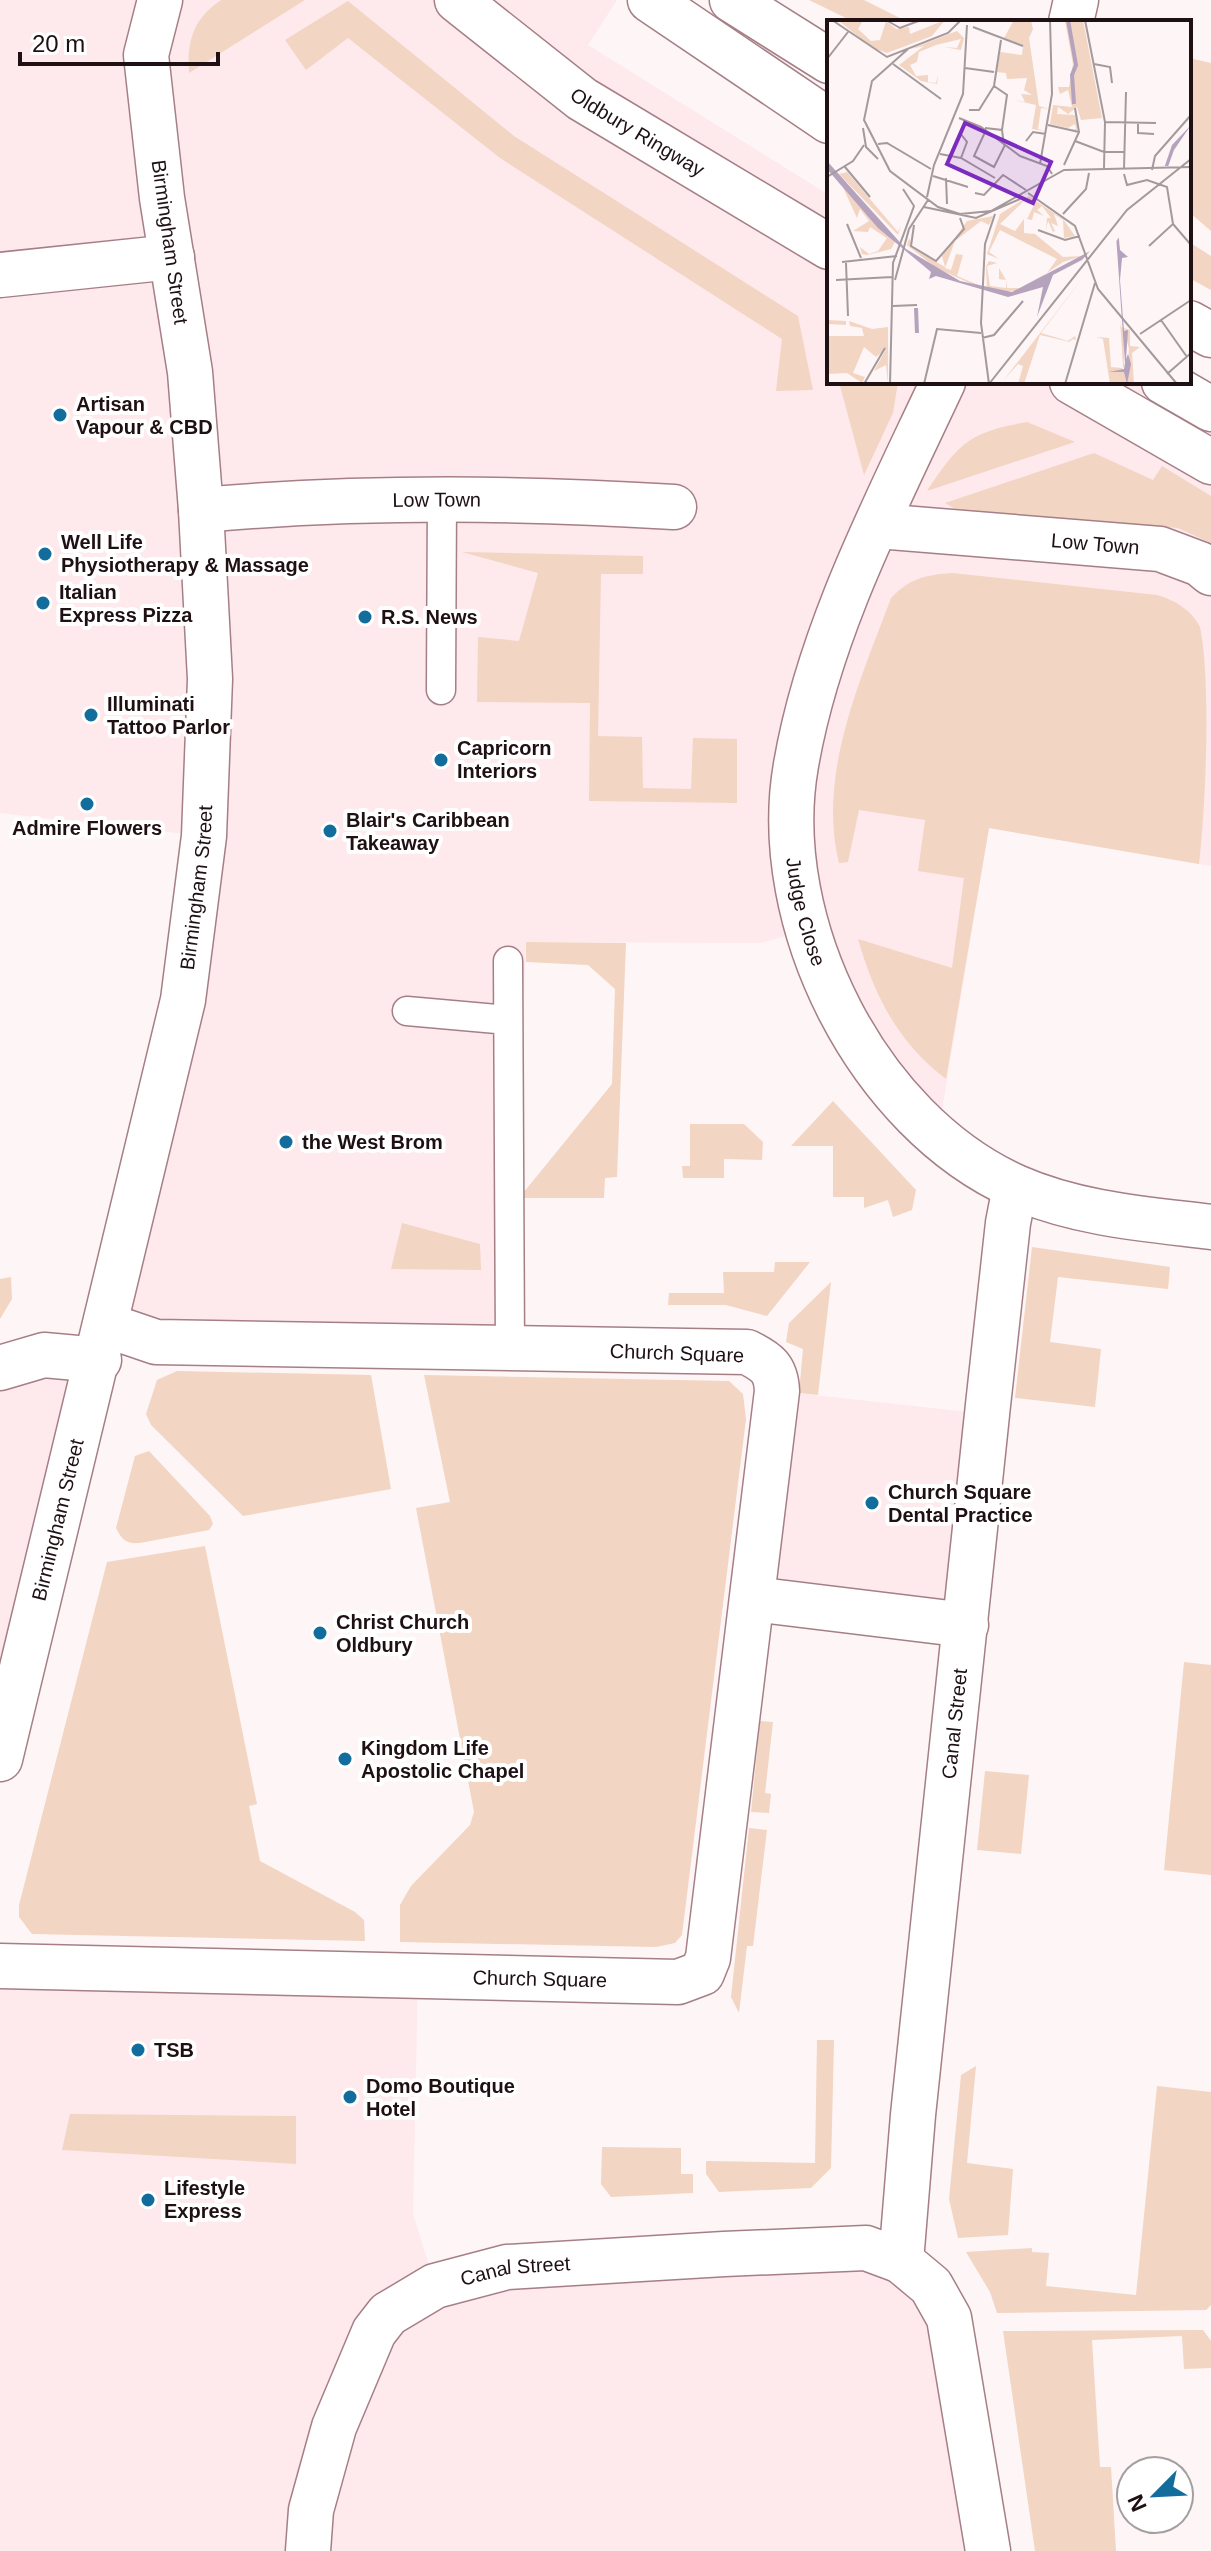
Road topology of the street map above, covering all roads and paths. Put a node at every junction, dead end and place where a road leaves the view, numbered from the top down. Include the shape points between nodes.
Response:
1 (160, 0) edge
2 (457, 0) edge
3 (650, 0) edge
4 (732, 0) edge
5 (827, 60) edge
6 (827, 120) edge
7 (827, 246) edge
8 (172, 257) junction
9 (0, 275) edge
10 (1191, 324) edge
11 (1211, 335) edge
12 (942, 384) edge
13 (1075, 384) edge
14 (1167, 384) edge
15 (1211, 409) edge
16 (1211, 462) edge
17 (442, 497) junction
18 (674, 507) dead end
19 (201, 510) junction
20 (878, 526) junction
21 (1211, 573) edge
22 (441, 690) dead end
23 (508, 961) dead end
24 (407, 1011) dead end
25 (508, 1020) junction
26 (1015, 1187) junction
27 (1211, 1227) edge
28 (103, 1343) junction
29 (510, 1348) junction
30 (0, 1368) edge
31 (753, 1599) junction
32 (966, 1625) junction
33 (0, 1759) edge
34 (0, 1966) edge
35 (901, 2261) junction
36 (308, 2551) edge
37 (988, 2551) edge

1 - 8 street, Birmingham Street via 146,55
2 - 7 street, Oldbury Ringway via 582,99
3 - 6 street
4 - 5 street
8 - 9 street
8 - 19 street, Birmingham Street via 190,372
10 - 11 street
12 - 20 street, Judge Close
13 - 16 street
14 - 15 street
17 - 18 street, Low Town
17 - 19 street, Low Town
17 - 22 lane
19 - 28 street, Birmingham Street via 210,679 204,836 183,1000
20 - 21 street, Low Town via 1160,549
20 - 26 street, Judge Close via 825,652 795,768 792,828 801,908 862,1053 898,1101
23 - 25 lane
24 - 25 lane
25 - 29 lane
26 - 27 street, Judge Close via 1065,1205
26 - 32 street, Canal Street
28 - 29 street, Church Square
28 - 30 street, Church Square
28 - 33 street, Birmingham Street
29 - 31 street, Church Square via 747,1352 767,1362 776,1375 777,1391
31 - 32 street
31 - 34 street, Church Square via 708,1958 702,1973 691,1980
32 - 35 street, Canal Street
35 - 36 street, Canal Street via 866,2248 724,2254 507,2267 435,2286 388,2314 374,2332 334,2427 311,2510
35 - 37 street, Canal Street via 931,2286 949,2318

